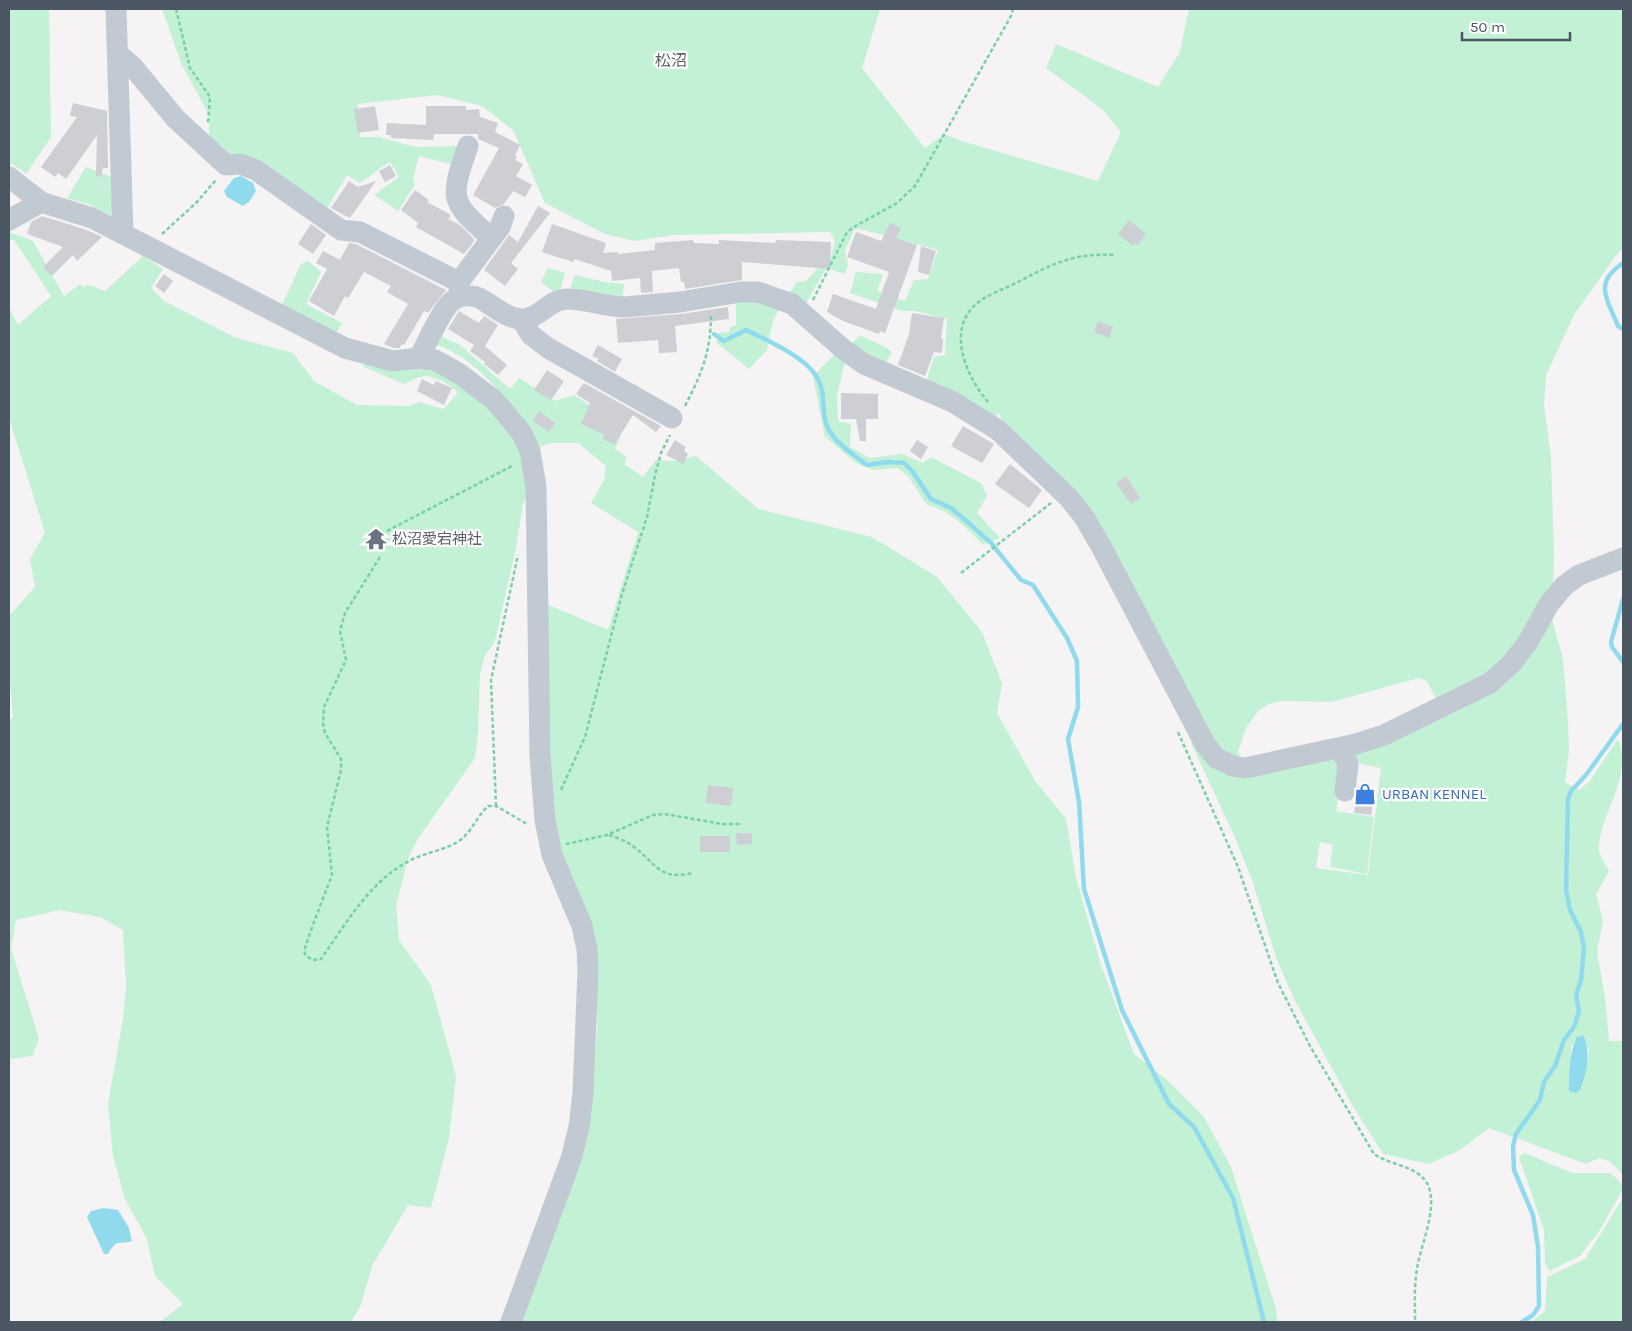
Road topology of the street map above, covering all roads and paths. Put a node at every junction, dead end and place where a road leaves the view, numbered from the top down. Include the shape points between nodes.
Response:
1 (116, 9) edge
2 (176, 9) edge
3 (1013, 9) edge
4 (118, 54) junction
5 (204, 145) junction
6 (468, 146) dead end
7 (226, 165) junction
8 (9, 177) edge
9 (41, 202) junction
10 (504, 216) dead end
11 (9, 220) edge
12 (123, 233) junction
13 (490, 237) junction
14 (147, 246) junction
15 (1114, 255) dead end
16 (460, 289) junction
17 (711, 298) junction
18 (806, 314) junction
19 (520, 319) junction
20 (419, 358) junction
21 (989, 403) dead end
22 (676, 418) junction
23 (531, 456) junction
24 (1063, 492) junction
25 (387, 531) dead end
26 (520, 549) dead end
27 (380, 557) dead end
28 (1623, 558) edge
29 (961, 573) dead end
30 (1176, 728) dead end
31 (1340, 748) junction
32 (1345, 791) dead end
33 (558, 795) dead end
34 (496, 806) junction
35 (742, 824) dead end
36 (607, 835) junction
37 (549, 842) junction
38 (694, 873) dead end
39 (511, 1322) edge
40 (1415, 1322) edge

1 - 4 street
2 - 5 path via 190,68 210,97
3 - 18 path via 1012,16 915,186 897,203 846,234
4 - 5 street
4 - 12 street
5 - 7 street
6 - 13 street via 457,180 458,206
7 - 14 path via 196,203
7 - 16 street via 240,164 256,170 341,230 360,232
8 - 9 street
9 - 11 street
9 - 12 street via 92,218
10 - 13 street
12 - 14 street
13 - 16 street
14 - 20 street via 345,348 393,361
15 - 21 path via 1059,261 972,308 962,326 962,352 979,392
16 - 19 street
16 - 20 street
17 - 18 street via 758,292 792,304
17 - 19 street via 626,307 607,307 569,299 558,301 531,318
17 - 22 path via 711,339 707,358
18 - 24 street via 864,364 979,416
19 - 22 street via 531,335 548,348
20 - 23 street via 435,360 494,400 521,432
22 - 33 path via 661,453 647,517 622,594 585,737
23 - 25 path
23 - 37 street via 536,487 540,756
24 - 29 path
24 - 31 street via 1089,524 1205,744 1216,758 1245,768
26 - 34 path via 491,680
27 - 34 path via 345,613 340,631 346,660 324,707 325,733 342,759 327,827 332,874 304,951 306,956 313,960 321,959 362,900 382,879 413,859 458,841 488,806
28 - 31 street via 1579,575 1564,586 1512,663 1490,683 1384,735
30 - 40 path via 1238,867 1278,983 1310,1046 1374,1154 1422,1176 1429,1188 1429,1221 1416,1268
31 - 32 street via 1348,764
34 - 37 path
35 - 36 path via 722,824 665,814 653,815
36 - 37 path
36 - 38 path via 632,845 665,874
37 - 39 street via 582,926 587,949 583,1093 571,1159

